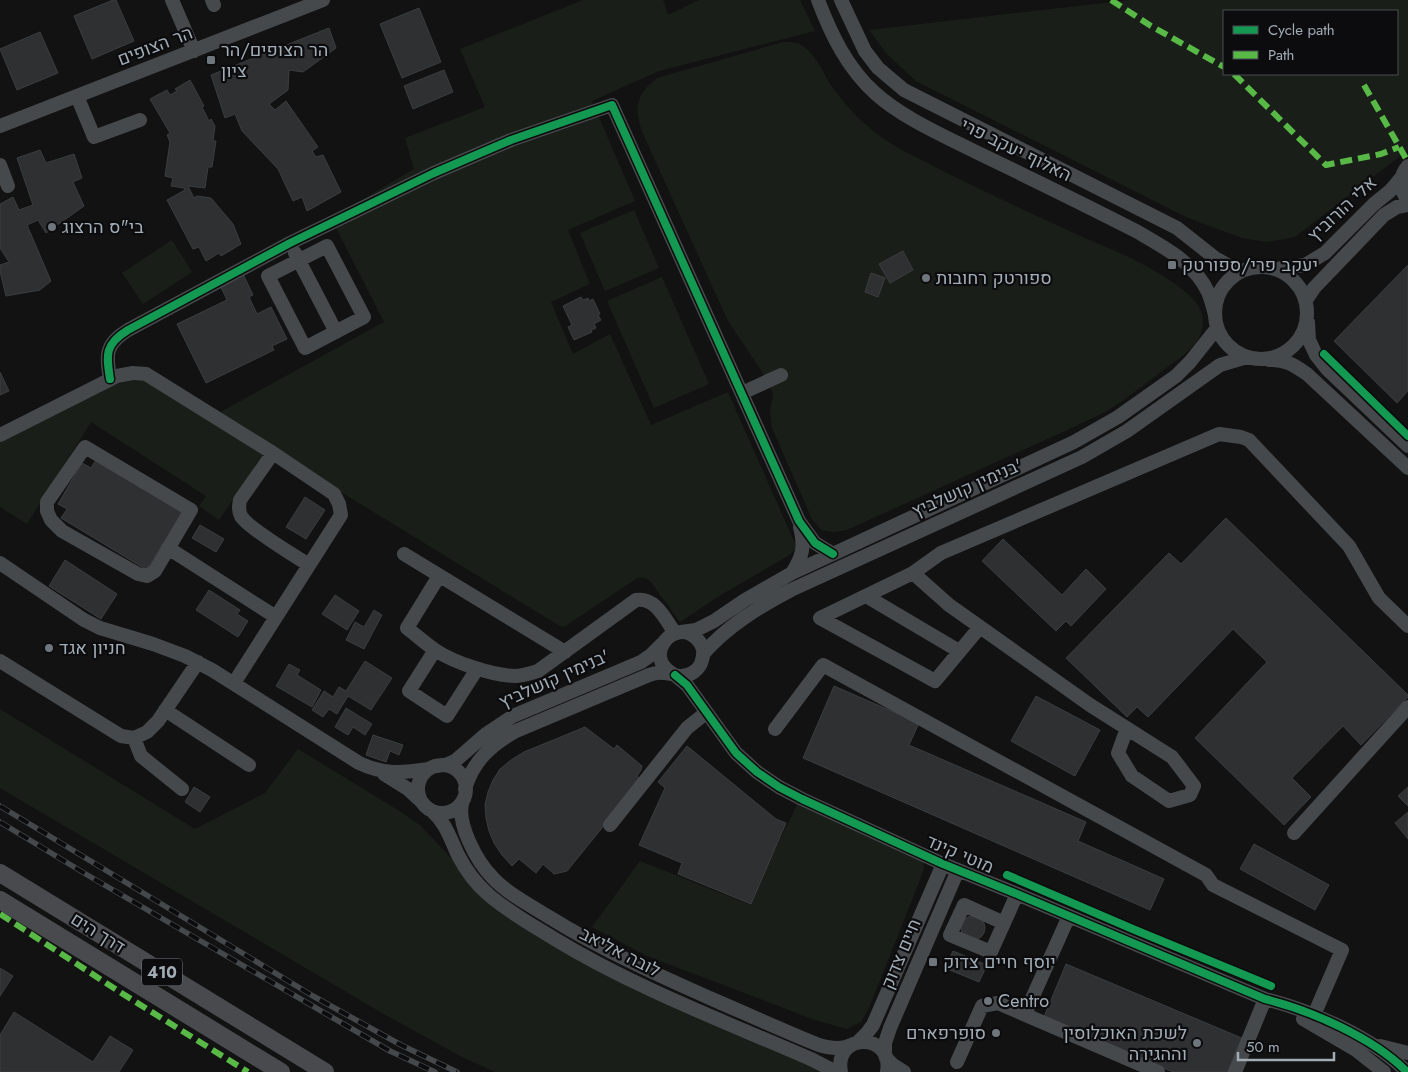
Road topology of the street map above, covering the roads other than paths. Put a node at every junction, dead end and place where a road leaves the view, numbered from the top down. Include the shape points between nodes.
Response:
1 (172, 0) edge
2 (323, 0) edge
3 (818, 0) edge
4 (841, 0) edge
5 (194, 51) junction
6 (77, 96) junction
7 (140, 120) dead end
8 (0, 126) edge
9 (0, 165) edge
10 (1405, 172) edge
11 (8, 186) dead end
12 (1408, 201) edge
13 (1408, 205) edge
14 (290, 243) junction
15 (299, 260) junction
16 (1276, 269) junction
17 (1240, 272) junction
18 (1306, 300) junction
19 (1307, 318) junction
20 (1216, 322) junction
21 (336, 332) junction
22 (1247, 357) junction
23 (1264, 360) junction
24 (781, 375) dead end
25 (110, 379) junction
26 (742, 393) junction
27 (0, 435) edge
28 (1408, 446) edge
29 (273, 453) junction
30 (1408, 468) edge
31 (798, 521) junction
32 (168, 548) junction
33 (404, 554) dead end
34 (833, 554) junction
35 (0, 563) edge
36 (309, 565) junction
37 (792, 572) junction
38 (913, 573) junction
39 (439, 576) junction
40 (866, 596) junction
41 (276, 617) junction
42 (1408, 626) edge
43 (980, 627) junction
44 (678, 632) junction
45 (662, 644) junction
46 (435, 650) junction
47 (959, 651) junction
48 (565, 652) junction
49 (703, 654) junction
50 (0, 661) edge
51 (198, 662) junction
52 (477, 669) junction
53 (674, 674) junction
54 (234, 683) junction
55 (1408, 707) edge
56 (165, 710) junction
57 (706, 712) junction
58 (1127, 728) junction
59 (775, 729) dead end
60 (134, 738) junction
61 (250, 766) dead end
62 (433, 767) junction
63 (374, 769) junction
64 (182, 789) dead end
65 (464, 795) junction
66 (427, 807) junction
67 (610, 825) dead end
68 (1294, 834) dead end
69 (943, 864) junction
70 (958, 870) junction
71 (0, 872) edge
72 (1017, 894) junction
73 (0, 900) edge
74 (1069, 916) junction
75 (1004, 922) dead end
76 (1266, 998) junction
77 (1025, 1014) junction
78 (1312, 1018) junction
79 (854, 1044) junction
80 (1360, 1045) junction
81 (1408, 1053) edge
82 (886, 1062) edge
83 (957, 1062) dead end
84 (280, 1072) edge
85 (325, 1072) edge
86 (836, 1072) edge
87 (841, 1072) edge
88 (904, 1072) edge
89 (1158, 1072) edge
90 (1235, 1072) edge
91 (1369, 1072) edge
92 (1384, 1072) edge
93 (1407, 1072) edge

1 - 5 street
2 - 5 street, הר הצופים
3 - 20 street, האלוף יעקב פרי via 843,54 864,82 888,104 1164,247 1200,279 1208,292
4 - 17 street, האלוף יעקב פרי via 865,52 904,90 1177,228 1215,258
5 - 6 street, הר הצופים
6 - 7 street via 94,137
6 - 8 street, הר הצופים
9 - 11 street
10 - 12 street via 1401,186
10 - 16 street, אלי הורוביץ via 1390,191 1325,253 1305,265
13 - 18 street, אלי הורוביץ via 1384,215
14 - 15 street
14 - 25 street via 117,336 108,353
14 - 26 street via 472,156 612,105
15 - 21 street
15 - 21 street via 327,246 364,318
15 - 21 street via 268,276 305,348
16 - 17 street via 1258,267
16 - 18 street via 1294,281
17 - 20 street via 1224,285 1219,294
18 - 19 street
19 - 23 street via 1305,329 1293,347 1280,356
19 - 28 street via 1309,340 1327,369
20 - 22 street via 1229,346
20 - 34 street, בנימין קושלביץ' via 1190,362 1176,376 1118,417 1074,442
22 - 23 street
22 - 49 street, בנימין קושלביץ' via 1220,366 1127,431 1082,457 774,599 724,633
23 - 30 street via 1280,360 1307,374
24 - 26 street
25 - 27 street
25 - 29 street via 133,373 146,374
26 - 31 street
29 - 36 street via 334,494 339,504 341,515
29 - 36 street via 240,500 238,510 242,518 260,532
31 - 34 street via 815,543
31 - 37 street via 803,538 802,556
32 - 32 street via 191,510 85,447 48,502 51,520 62,531 138,574 147,576 155,571
32 - 41 street
33 - 39 street
34 - 37 street, בנימין קושלביץ'
35 - 51 street, בנימין קושלביץ' via 100,628
36 - 41 street
37 - 44 street, בנימין קושלביץ' via 714,621 696,630
38 - 40 street
38 - 42 street via 941,553 1219,434 1248,440 1348,546 1380,598
38 - 43 street
39 - 46 street via 407,628
39 - 48 street
40 - 47 street
40 - 47 street via 820,618 935,681
41 - 54 street
43 - 47 street
43 - 58 street
44 - 45 street via 667,637
44 - 48 street via 649,601 636,600
44 - 49 street via 696,638
45 - 53 street via 660,659 664,667
45 - 62 street, בנימין קושלביץ' via 638,663 513,716 455,760
46 - 52 street
46 - 52 street via 409,691 447,716
48 - 52 street via 538,671 526,675
49 - 53 street via 693,673 684,676
50 - 60 street via 121,736
51 - 54 street, בנימין קושלביץ'
51 - 56 street
53 - 57 street, מוטי קינד via 687,685
53 - 65 street, בנימין קושלביץ' via 660,672 646,676 516,731 498,742 478,761
54 - 63 street, בנימין קושלביץ' via 359,763
55 - 68 street
56 - 60 street via 147,732
56 - 61 street
57 - 67 street via 687,728
57 - 69 street, מוטי קינד via 736,753 771,782
58 - 58 street via 1172,757 1194,786 1190,795 1169,801 1132,776 1118,753
59 - 78 street via 823,665 1206,875 1213,885 1342,950
60 - 64 street via 141,756
62 - 63 street, בנימין קושלביץ' via 402,772
62 - 65 street via 448,766 457,771 463,779
62 - 66 street via 418,784 418,794
63 - 66 street, בנימין קושלביץ' via 413,792
65 - 66 street via 459,806 451,811 441,813
65 - 79 street, לובה אליאב via 460,812 463,823 484,868 497,882 546,916 638,966 814,1043 836,1048
66 - 86 street, לובה אליאב via 445,825 462,863 476,882 492,898 527,922 632,981
69 - 70 street, מוטי קינד
69 - 79 street, חיים צדוק via 873,1025
70 - 72 street, מוטי קינד
70 - 82 street, חיים צדוק via 890,1028 885,1043
71 - 85 main road, דרך הים / 410
72 - 74 street, מוטי קינד
72 - 75 street
73 - 84 main road, דרך הים / 410
74 - 76 street, מוטי קינד
74 - 77 street
76 - 78 street, מוטי קינד
76 - 90 street
77 - 83 street via 998,1003 982,1006
77 - 89 street
78 - 80 street, מוטי קינד
79 - 82 street, לובה אליאב via 872,1043 881,1049
79 - 87 street, חיים צדוק via 842,1056
80 - 81 street
80 - 91 street
80 - 92 street, מוטי קינד
80 - 93 street, מוטי קינד via 1390,1058
82 - 88 street, לובה אליאב

